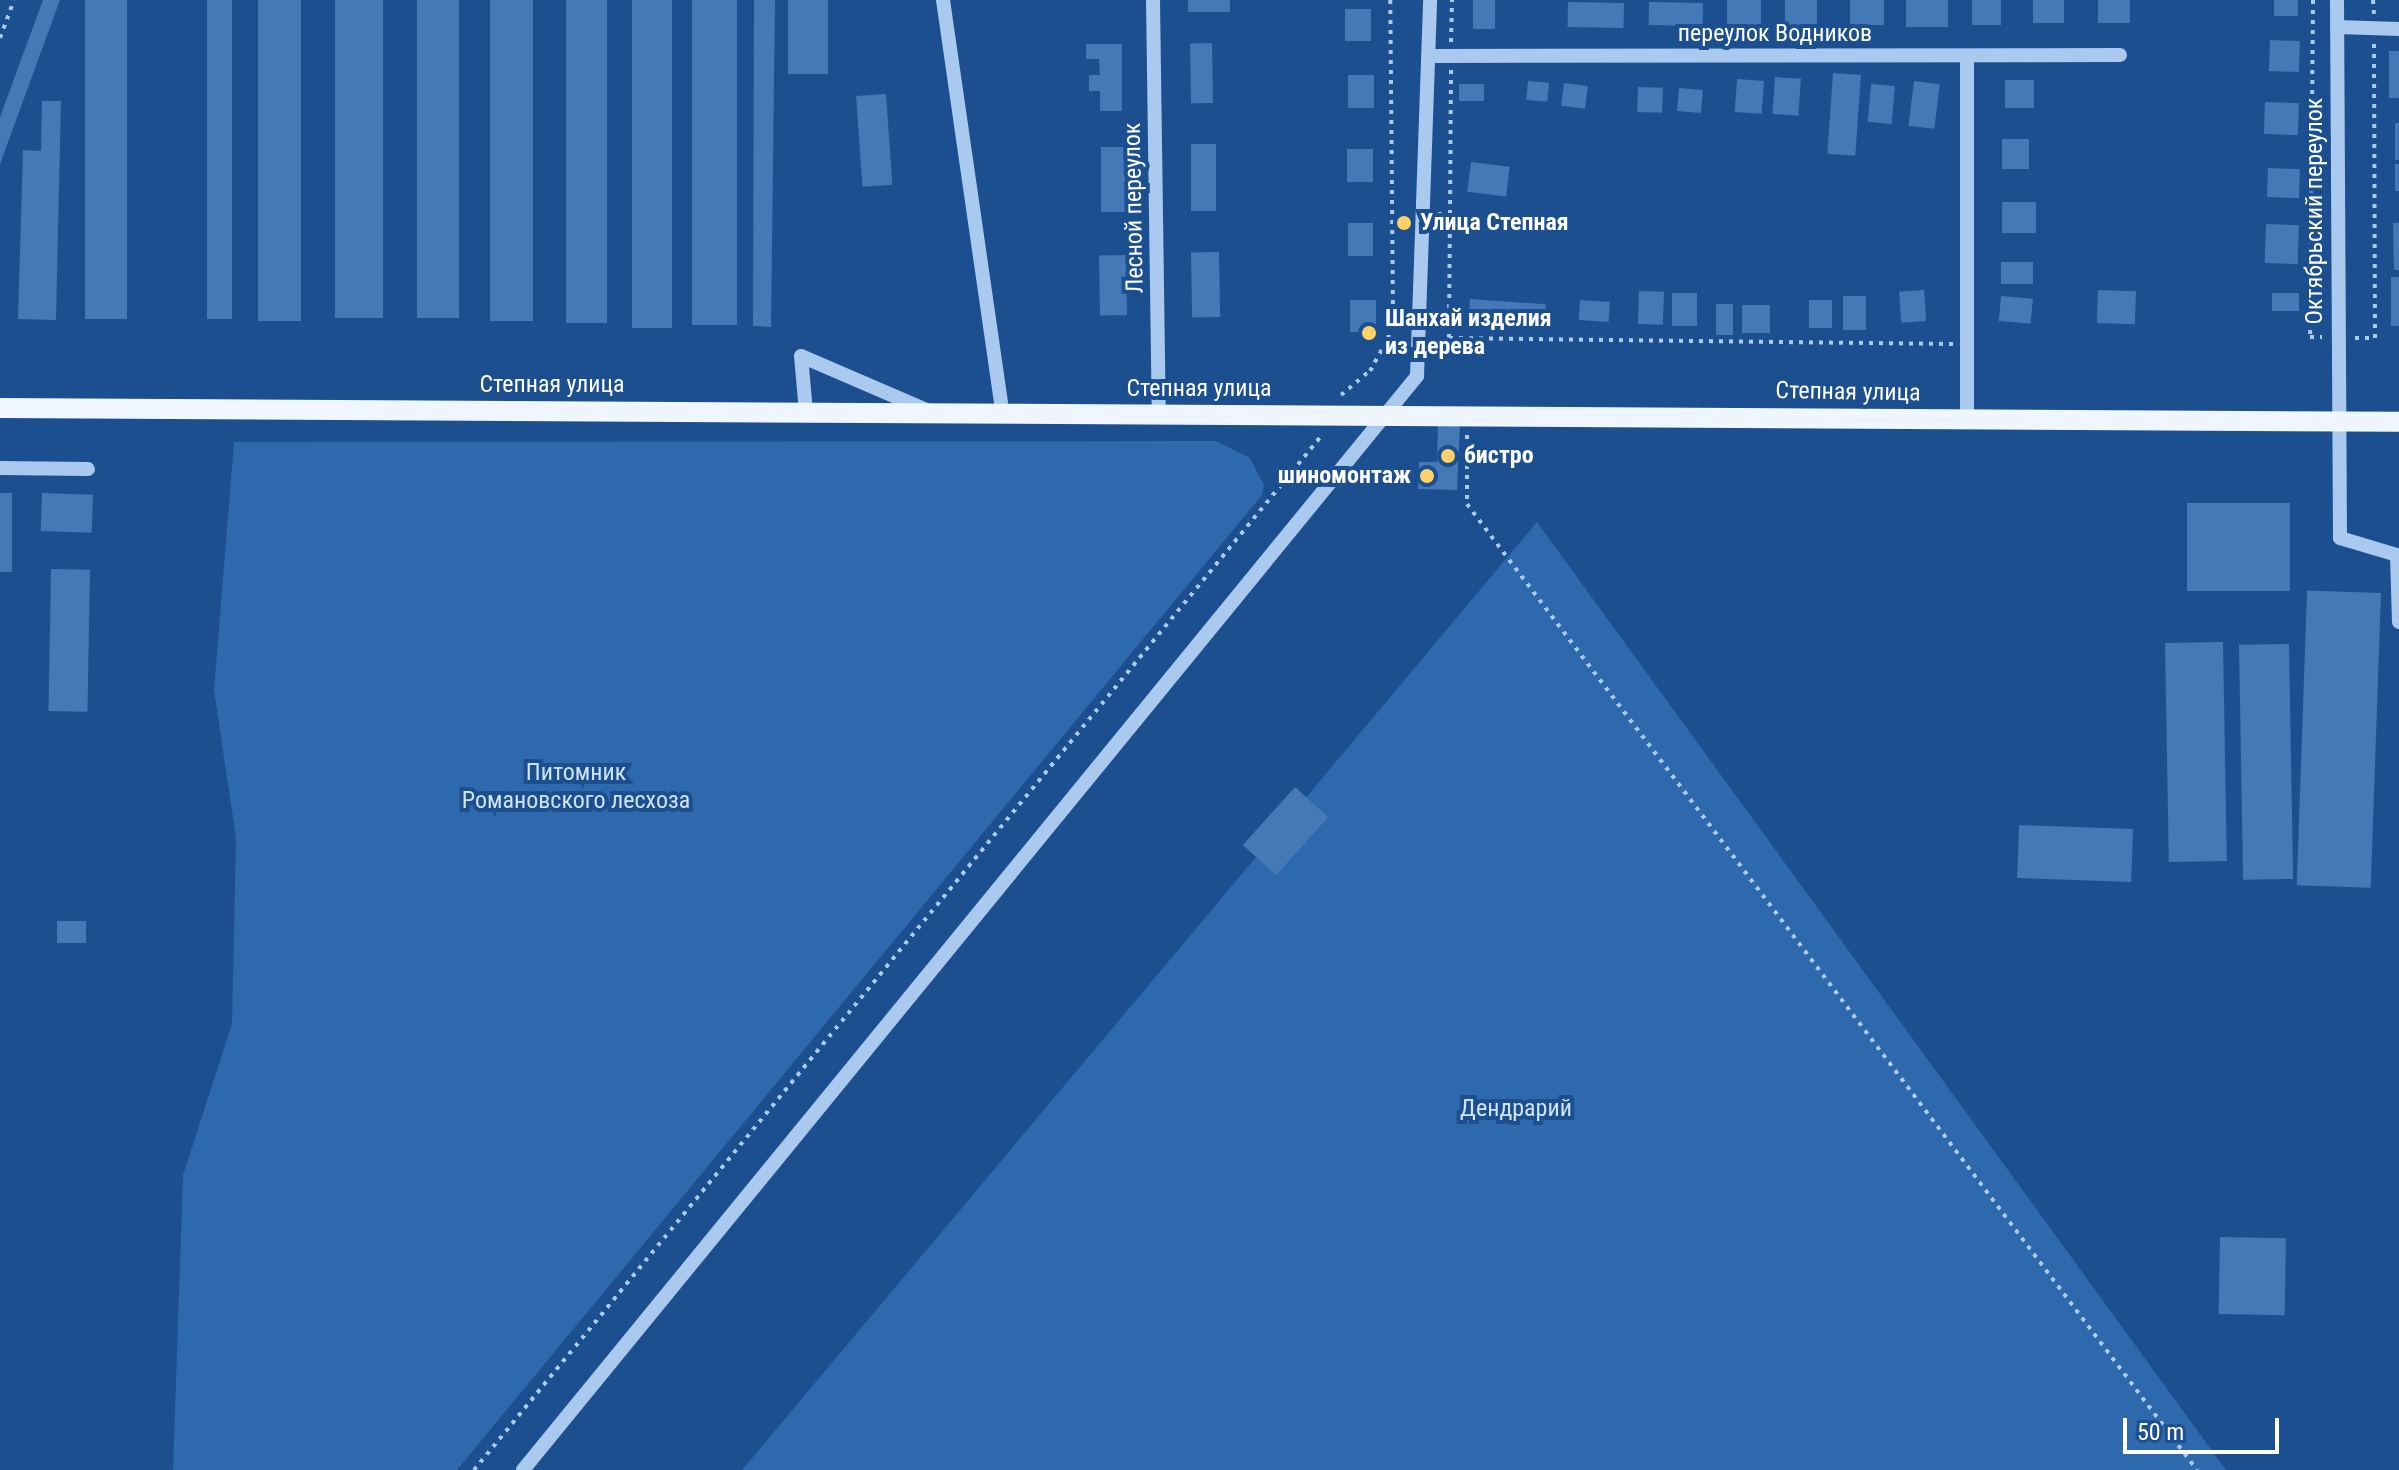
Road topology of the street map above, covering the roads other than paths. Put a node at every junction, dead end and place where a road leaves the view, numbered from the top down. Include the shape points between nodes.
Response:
1 (943, 0) edge
2 (1153, 0) edge
3 (1430, 0) edge
4 (2337, 0) edge
5 (2337, 27) junction
6 (2399, 29) edge
7 (2120, 55) dead end
8 (1430, 56) junction
9 (1967, 56) junction
10 (0, 408) edge
11 (806, 412) junction
12 (1389, 413) junction
13 (937, 414) junction
14 (1003, 415) junction
15 (1159, 416) junction
16 (1967, 420) junction
17 (2337, 422) junction
18 (2399, 422) edge
19 (0, 468) edge
20 (88, 469) dead end
21 (2399, 622) edge
22 (523, 1470) edge

1 - 14 street
2 - 15 street, Лесной переулок
3 - 8 street
4 - 5 street, Октябрьский переулок
5 - 6 street
5 - 17 street, Октябрьский переулок
7 - 9 street, переулок Водников
8 - 9 street, переулок Водников
8 - 12 street via 1417,376
9 - 16 street
10 - 11 main road, Степная улица
11 - 13 main road, Степная улица
11 - 13 street via 801,356
12 - 15 main road, Степная улица
12 - 16 main road, Степная улица
12 - 22 street
13 - 14 main road, Степная улица
14 - 15 main road, Степная улица
16 - 17 main road, Степная улица
17 - 18 main road, Степная улица
17 - 21 street, Октябрьский переулок via 2340,538 2397,555
19 - 20 street

